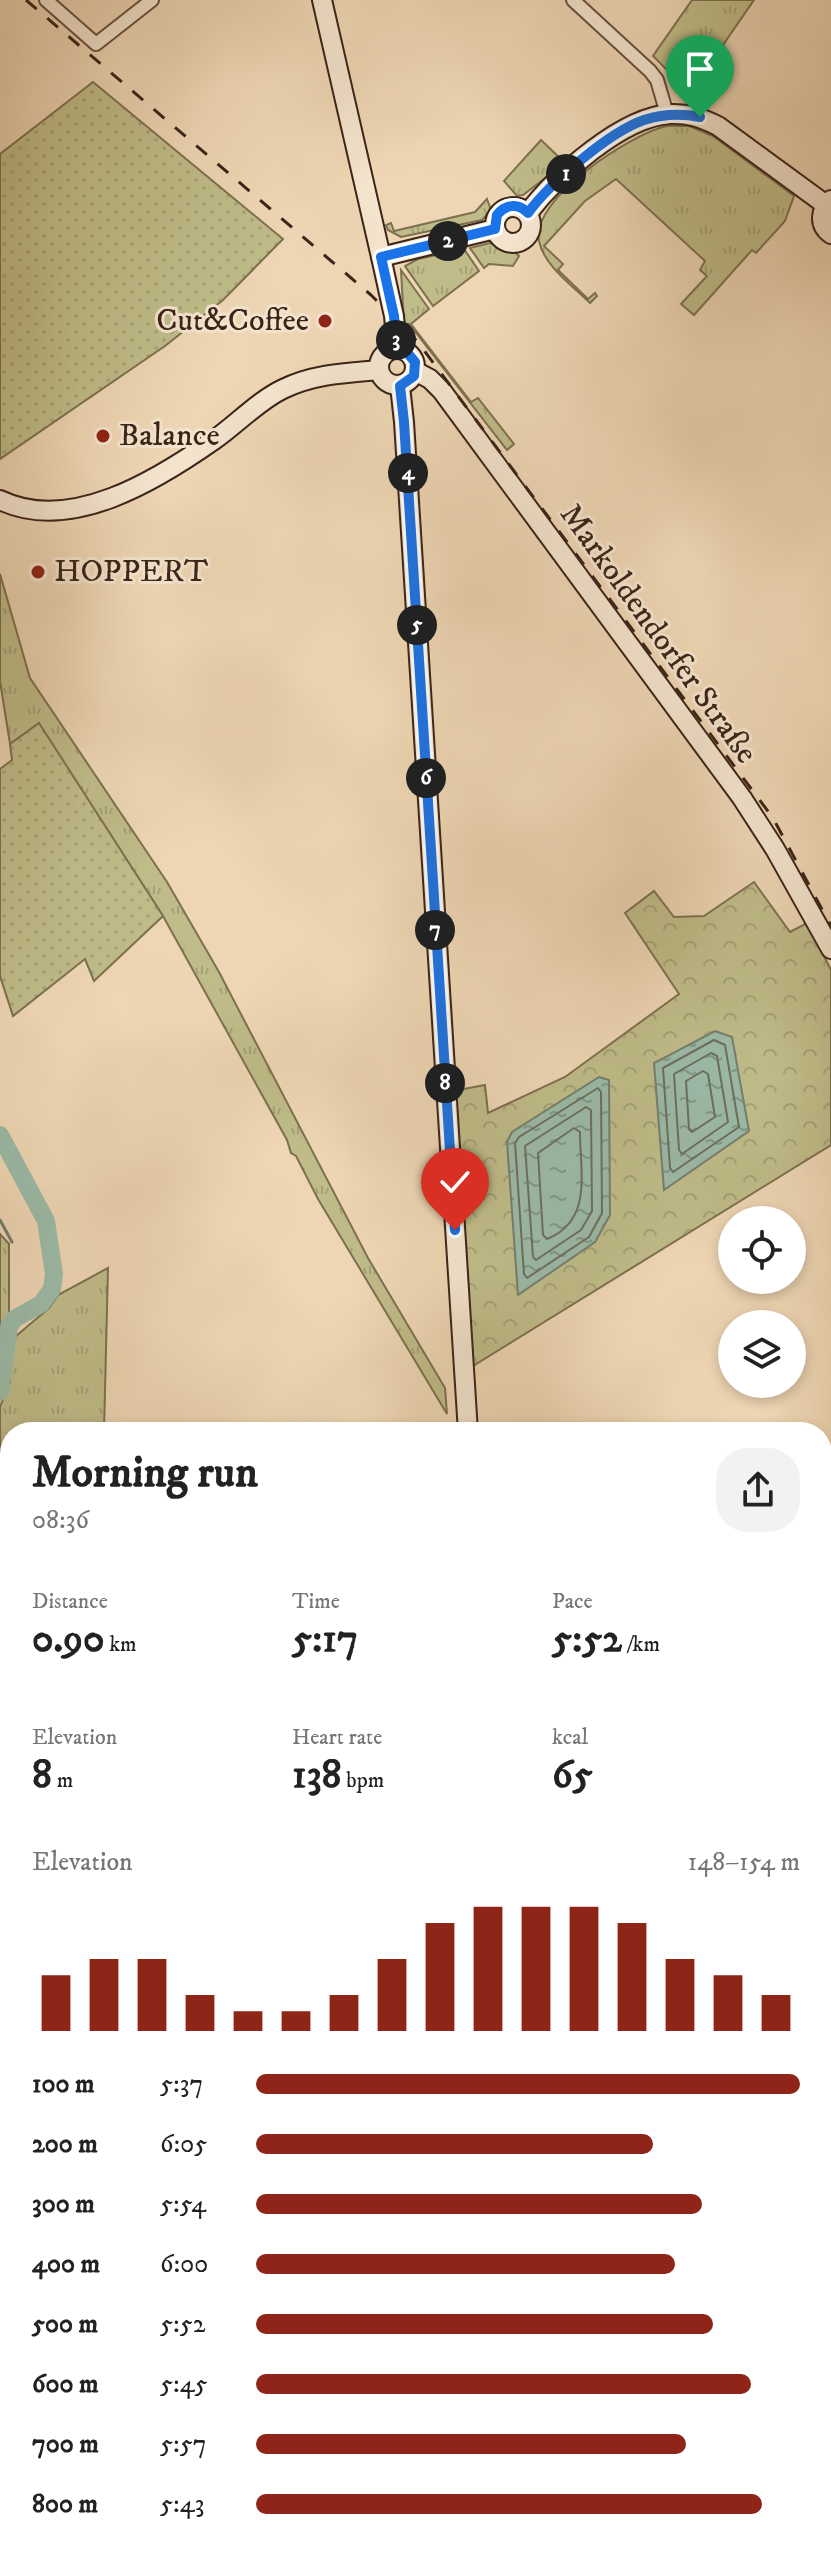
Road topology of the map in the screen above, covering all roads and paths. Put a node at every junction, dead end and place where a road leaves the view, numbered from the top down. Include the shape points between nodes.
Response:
1 (46, 0) edge
2 (152, 0) edge
3 (322, 0) edge
4 (573, 0) edge
5 (667, 114) junction
6 (828, 203) edge
7 (528, 213) junction
8 (495, 229) junction
9 (831, 234) edge
10 (381, 257) junction
11 (397, 348) junction
12 (379, 370) junction
13 (415, 371) junction
14 (400, 386) junction
15 (0, 500) edge
16 (831, 949) edge
17 (467, 1422) edge

1 - 2 street via 96,44
3 - 10 main road
4 - 5 street via 650,71
5 - 6 main road via 700,117 718,126
5 - 7 main road via 641,121 608,140
6 - 9 main road via 822,211 823,225
7 - 8 main road via 504,208
7 - 8 main road via 532,224 523,240 506,242
8 - 10 main road
10 - 11 main road
11 - 12 main road via 384,353
11 - 13 main road via 411,355
12 - 14 main road via 387,383
12 - 15 main road via 309,377 279,390 157,475 86,506 51,512
13 - 14 main road
13 - 16 main road, Markoldendorfer Straße via 442,391 742,798
14 - 17 main road

